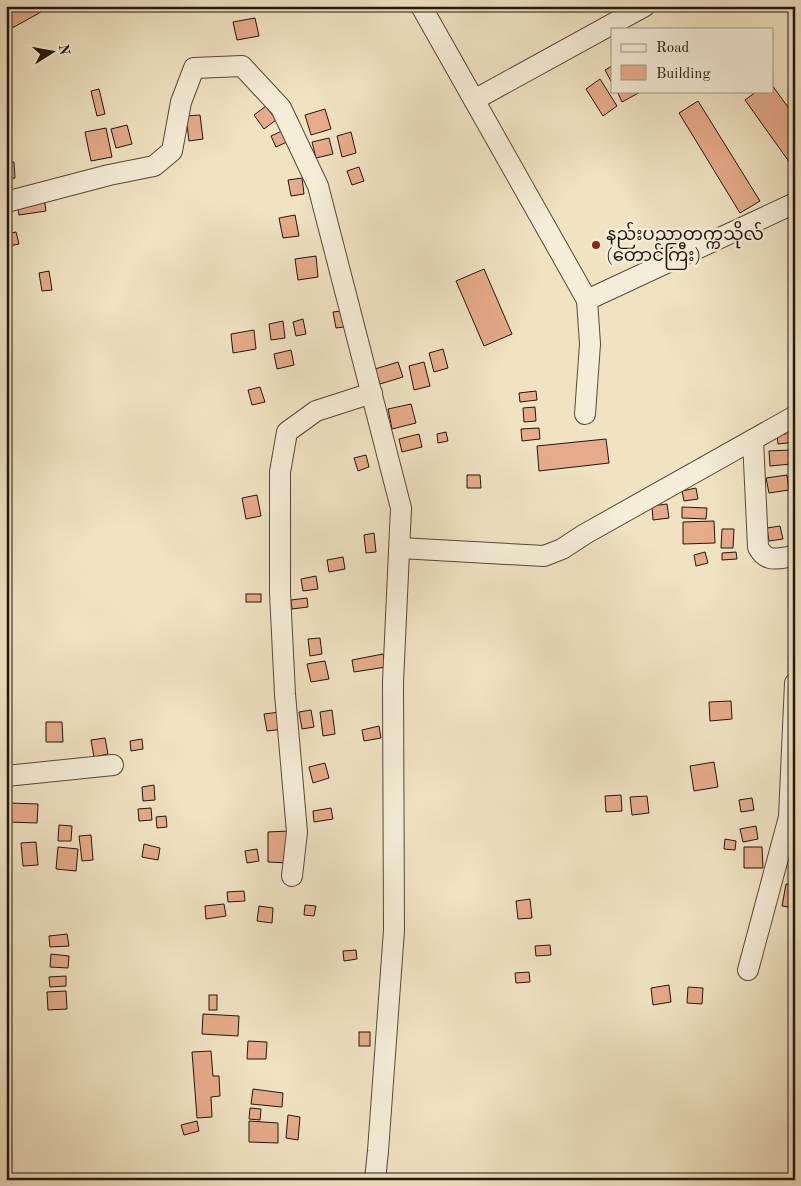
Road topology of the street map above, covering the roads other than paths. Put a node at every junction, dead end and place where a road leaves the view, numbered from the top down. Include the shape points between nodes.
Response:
1 (645, 6) edge
2 (424, 7) edge
3 (474, 100) junction
4 (6, 202) edge
5 (795, 203) edge
6 (587, 300) junction
7 (372, 393) junction
8 (585, 414) dead end
9 (795, 416) edge
10 (753, 440) junction
11 (400, 548) junction
12 (795, 556) edge
13 (795, 683) edge
14 (113, 765) dead end
15 (6, 776) edge
16 (292, 876) dead end
17 (748, 970) dead end
18 (375, 1180) edge

1 - 3 street
2 - 3 street
3 - 6 street
4 - 7 street via 154,166 172,151 182,102 194,68 242,66 281,108 318,186
5 - 6 street
6 - 8 street via 590,344
7 - 11 street via 402,508
7 - 16 street via 316,411 287,432 280,472 280,593 297,832
9 - 10 street
10 - 11 street via 562,549 544,556
10 - 12 street via 758,547 769,559
11 - 18 street via 393,682 394,930
13 - 17 street via 789,817
14 - 15 street

